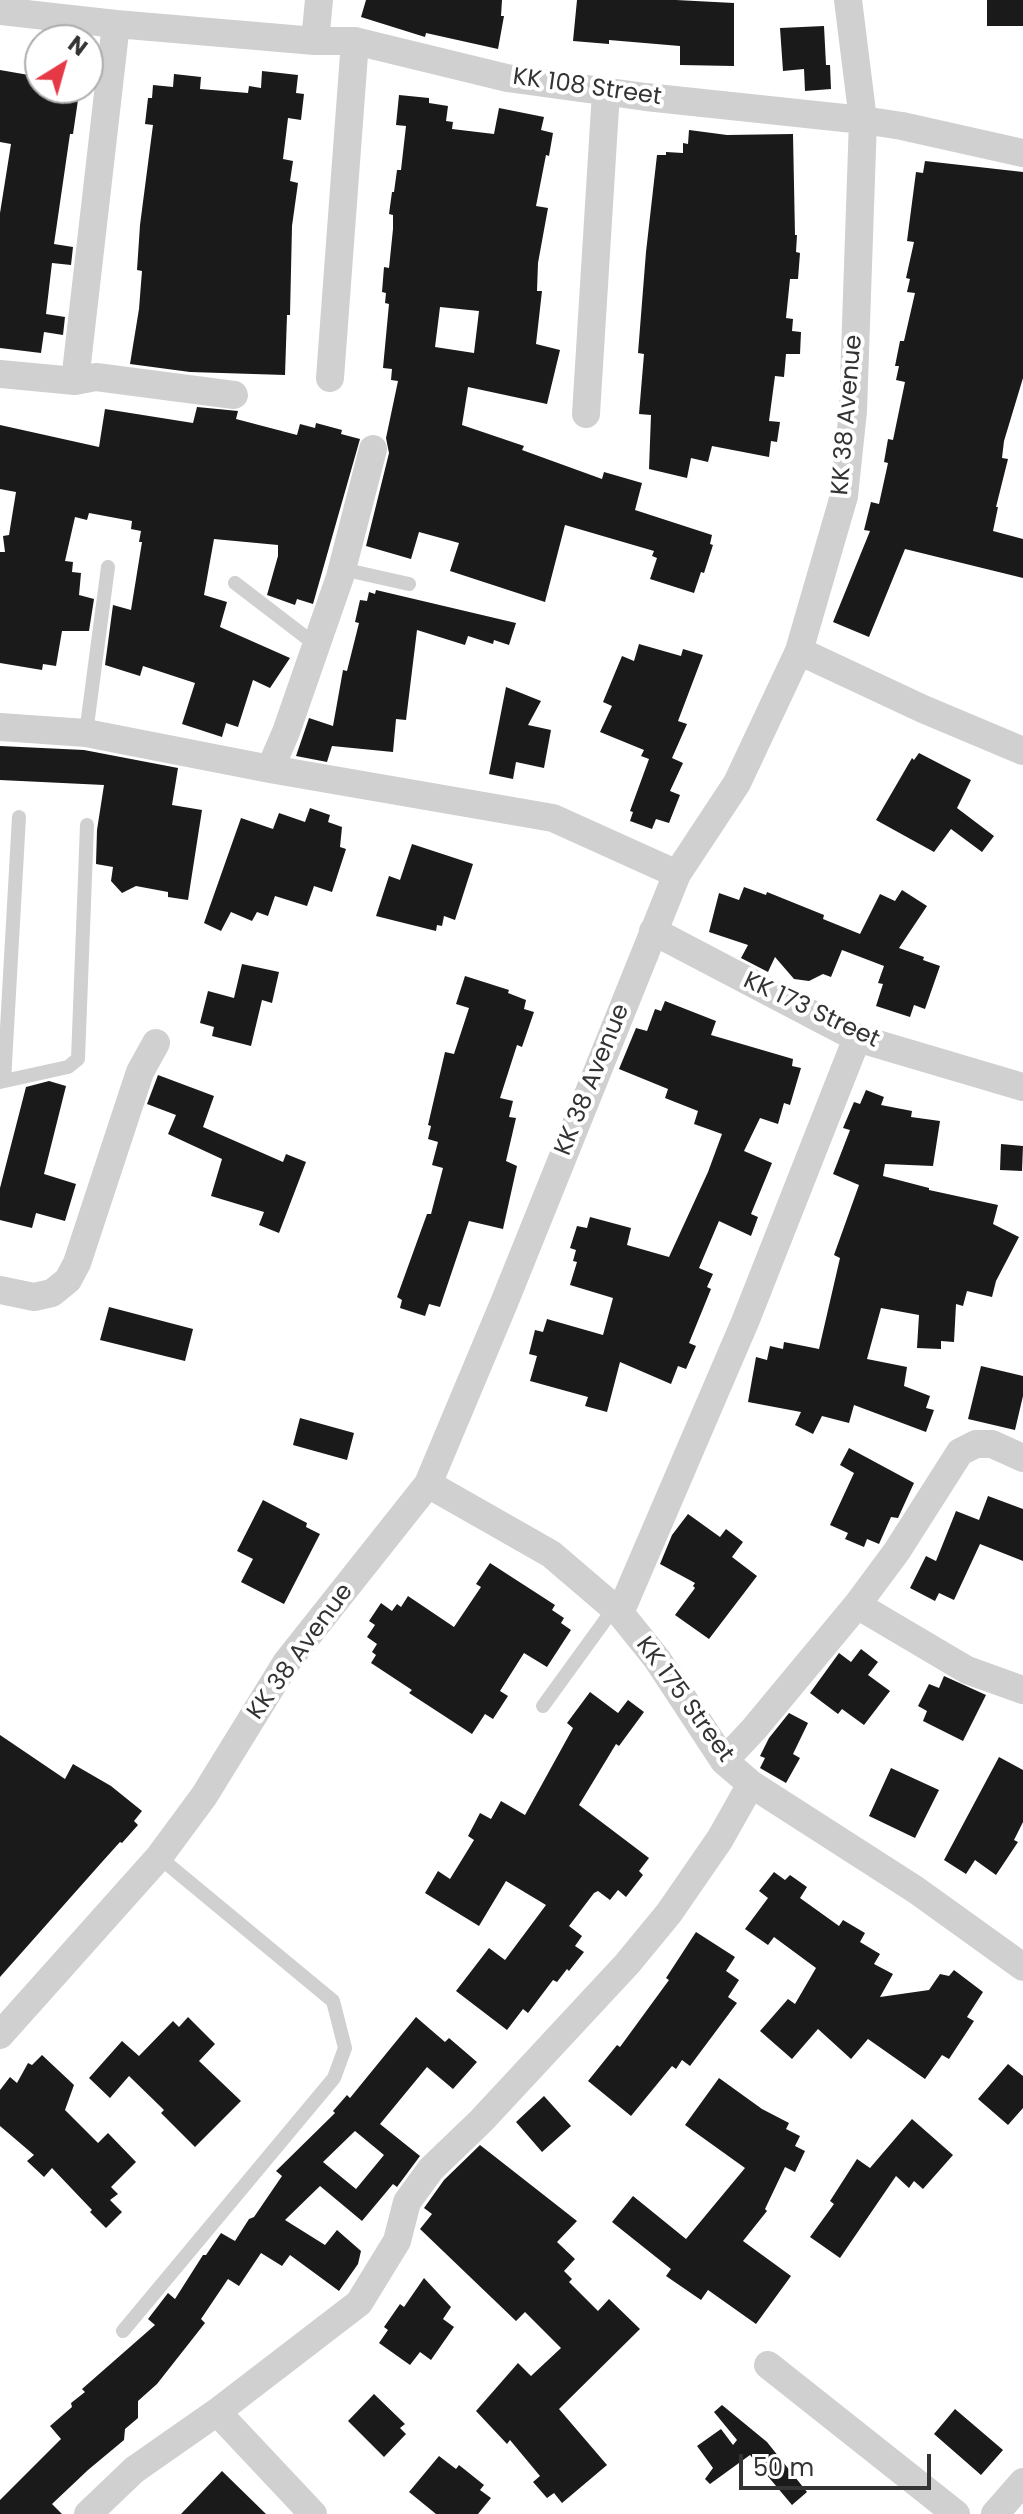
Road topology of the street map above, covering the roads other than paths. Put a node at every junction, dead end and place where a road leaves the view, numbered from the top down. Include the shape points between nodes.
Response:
1 (319, 0) edge
2 (848, 0) edge
3 (18, 8) edge
4 (116, 24) junction
5 (315, 41) junction
6 (355, 41) junction
7 (606, 92) junction
8 (863, 120) junction
9 (1023, 153) edge
10 (0, 374) edge
11 (330, 378) dead end
12 (75, 381) junction
13 (234, 395) dead end
14 (586, 414) dead end
15 (373, 449) dead end
16 (108, 567) dead end
17 (342, 569) junction
18 (235, 583) dead end
19 (409, 584) dead end
20 (316, 645) junction
21 (799, 651) junction
22 (0, 727) edge
23 (86, 733) junction
24 (1023, 751) edge
25 (270, 769) junction
26 (19, 817) dead end
27 (87, 825) dead end
28 (677, 874) junction
29 (653, 931) junction
30 (857, 1038) junction
31 (156, 1043) dead end
32 (2, 1081) edge
33 (1023, 1087) edge
34 (0, 1290) edge
35 (1023, 1458) edge
36 (428, 1484) junction
37 (857, 1605) junction
38 (617, 1611) junction
39 (1023, 1690) edge
40 (543, 1706) dead end
41 (724, 1761) junction
42 (751, 1784) junction
43 (159, 1857) junction
44 (1023, 1967) edge
45 (0, 2035) edge
46 (123, 2331) dead end
47 (768, 2365) dead end
48 (217, 2412) junction
49 (1023, 2482) edge
50 (88, 2514) edge
51 (313, 2514) edge
52 (956, 2514) edge
53 (995, 2514) edge

1 - 5 street
2 - 8 street, KK 38 Avenue
3 - 4 street, KK 108 Street
4 - 5 street, KK 108 Street
4 - 12 street
5 - 6 street, KK 108 Street
6 - 7 street, KK 108 Street via 507,78
6 - 11 street
7 - 8 street, KK 108 Street
7 - 14 street
8 - 9 street, KK 108 Street
8 - 21 street, KK 38 Avenue via 853,411 844,496
10 - 12 street
12 - 13 street via 96,377
15 - 17 street
16 - 23 lane
17 - 19 lane
17 - 20 street
18 - 20 lane
20 - 25 street
21 - 24 street
21 - 28 street, KK 38 Avenue via 737,783
22 - 23 street
23 - 25 street
25 - 28 street via 553,818
26 - 32 lane
27 - 32 lane via 78,1059 68,1067
28 - 29 street, KK 38 Avenue
29 - 30 street, KK 173 Street
29 - 36 street, KK 38 Avenue
30 - 33 street, KK 173 Street
30 - 38 street via 745,1322
31 - 34 street via 140,1072 68,1280 52,1293 34,1297
35 - 37 street via 992,1444 960,1452
36 - 38 street, KK 175 Street via 551,1554
36 - 43 street, KK 38 Avenue via 286,1663 204,1796
37 - 39 street via 967,1670
37 - 41 street
38 - 40 lane
38 - 41 street, KK 175 Street via 657,1659
41 - 42 street, KK 175 Street
42 - 44 street, KK 175 Street via 916,1890
42 - 48 street via 720,1839 627,1964 431,2169 407,2202 397,2241 359,2303
43 - 45 street, KK 38 Avenue
43 - 46 lane via 333,2001 345,2048 334,2078
47 - 52 street
48 - 50 street via 134,2470
48 - 51 street
49 - 53 street

